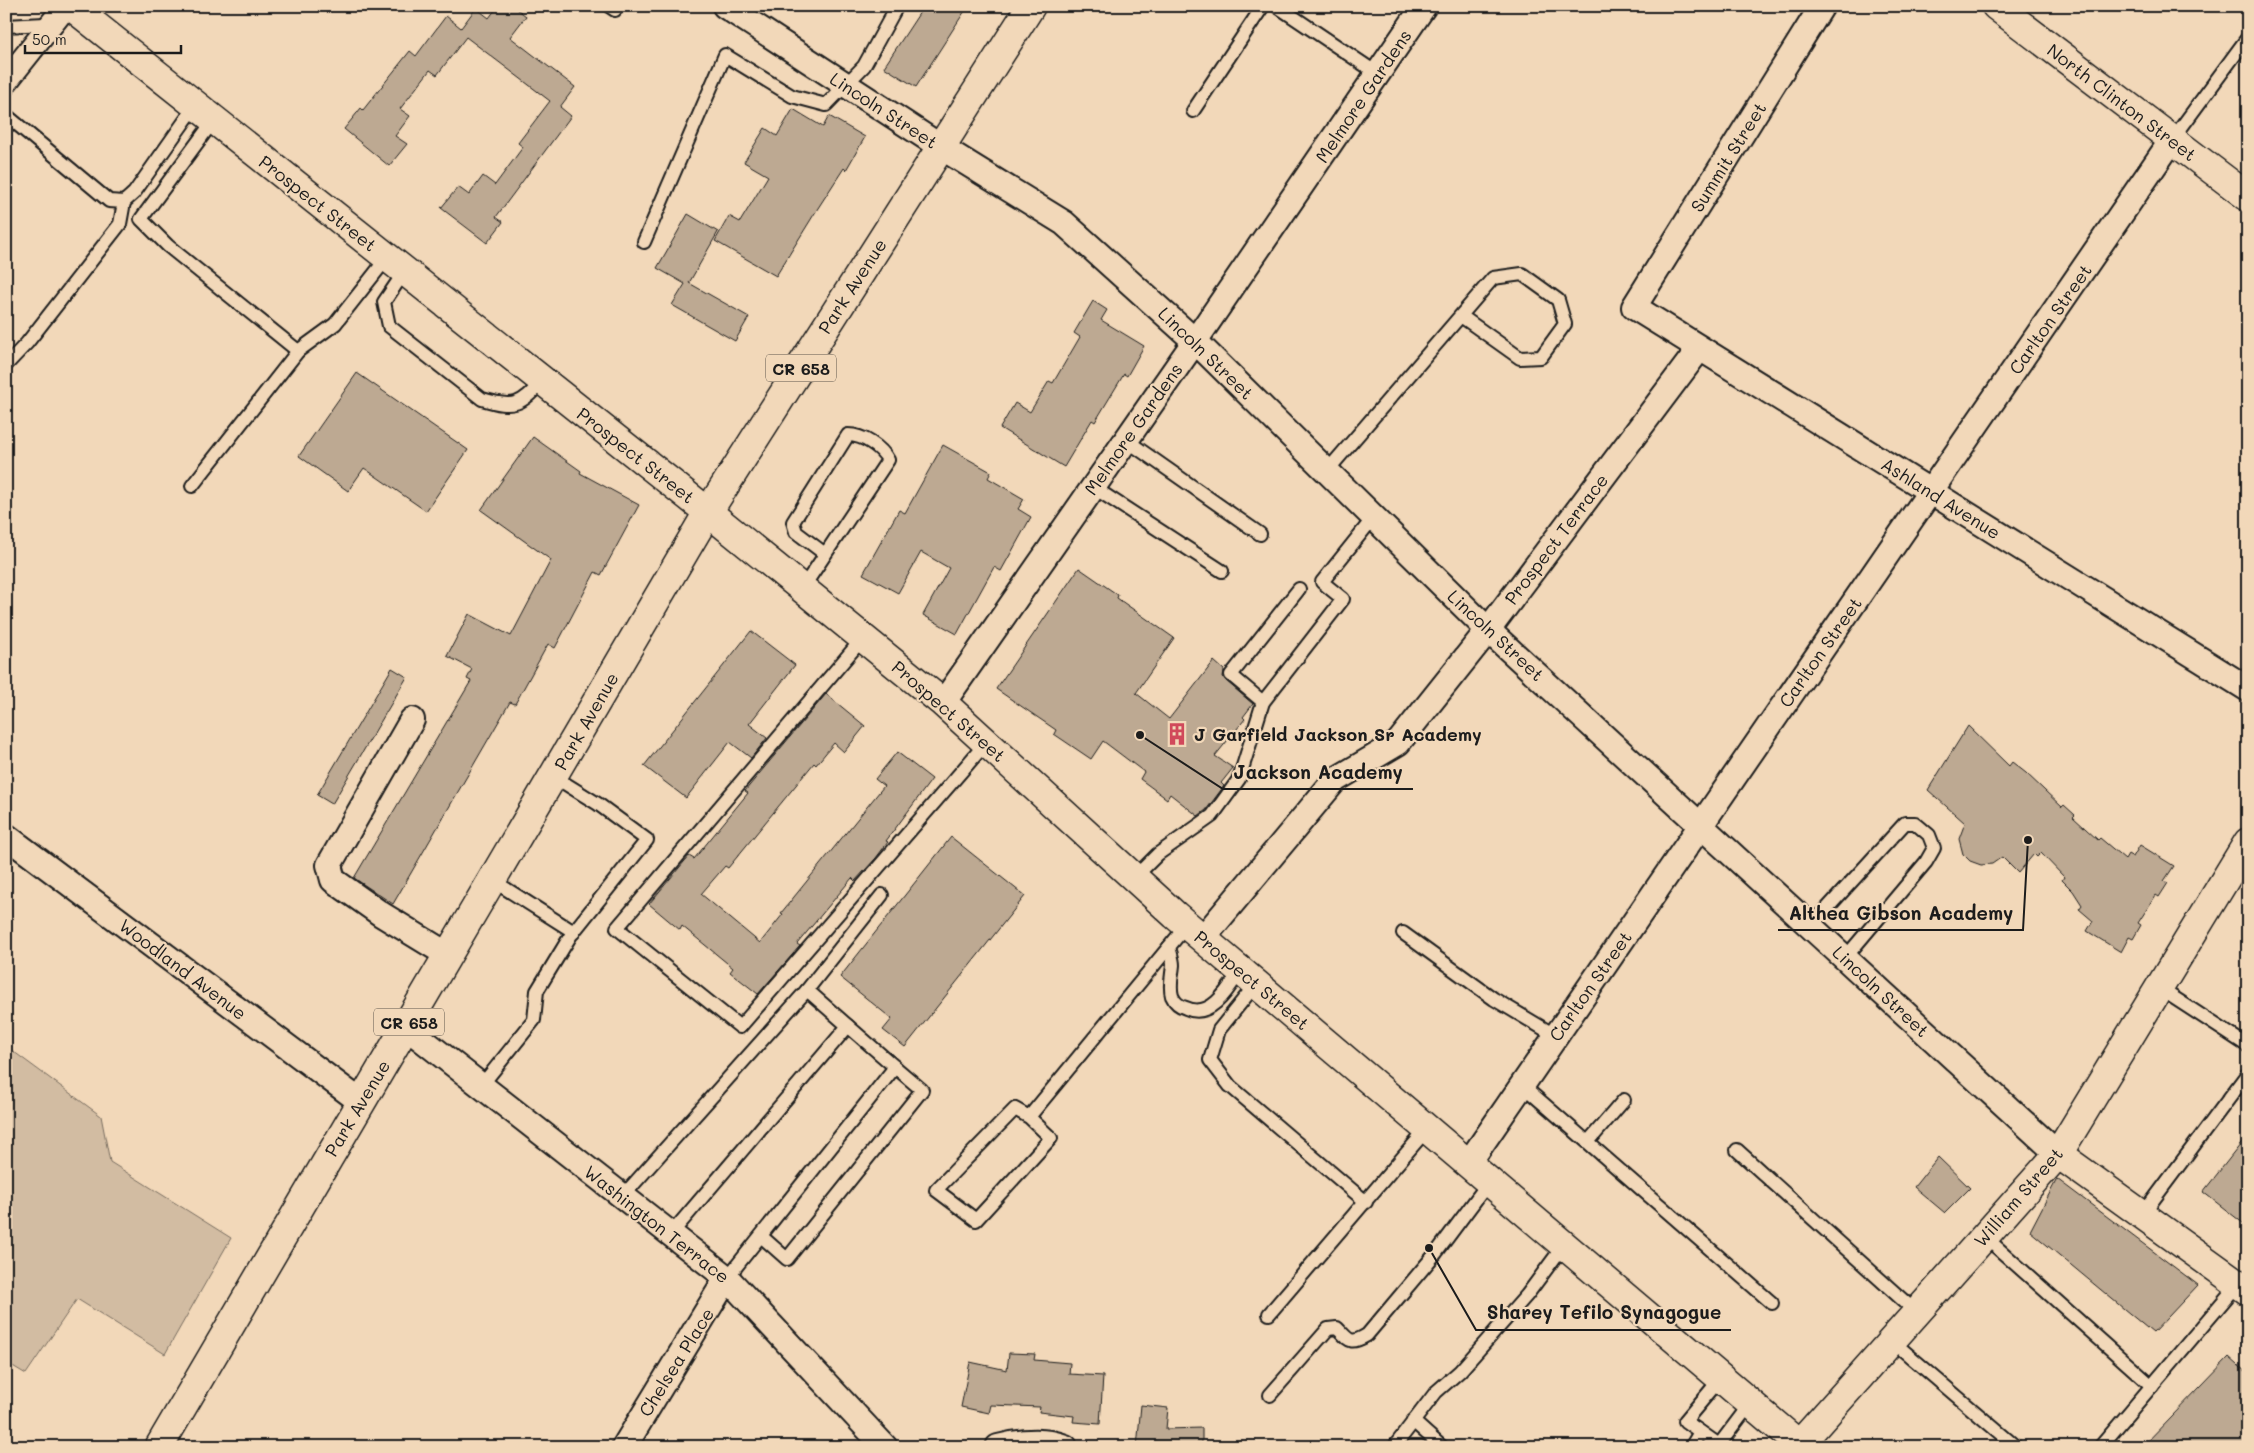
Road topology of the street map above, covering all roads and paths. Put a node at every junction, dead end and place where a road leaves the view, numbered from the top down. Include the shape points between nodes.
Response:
1 (725, 6) edge
2 (897, 6) edge
3 (1031, 6) edge
4 (1263, 6) edge
5 (1277, 6) edge
6 (1424, 6) edge
7 (1822, 6) edge
8 (1996, 6) edge
9 (67, 7) edge
10 (45, 24) junction
11 (6, 26) edge
12 (2248, 38) edge
13 (6, 72) edge
14 (1378, 74) junction
15 (846, 85) junction
16 (6, 90) edge
17 (1193, 111) dead end
18 (205, 113) junction
19 (6, 115) edge
20 (2172, 140) junction
21 (941, 147) junction
22 (2248, 197) edge
23 (124, 202) junction
24 (644, 242) dead end
25 (396, 264) junction
26 (1634, 307) joint
27 (1460, 316) junction
28 (1195, 341) junction
29 (1699, 349) junction
30 (298, 351) junction
31 (6, 365) edge
32 (543, 381) junction
33 (1126, 440) junction
34 (1327, 471) junction
35 (192, 486) dead end
36 (1093, 487) junction
37 (1930, 492) junction
38 (708, 512) junction
39 (1374, 517) junction
40 (1260, 534) dead end
41 (825, 554) junction
42 (1222, 571) dead end
43 (802, 589) junction
44 (1299, 589) dead end
45 (1488, 630) junction
46 (863, 638) junction
47 (2248, 689) edge
48 (1263, 702) junction
49 (943, 703) junction
50 (412, 720) dead end
51 (986, 743) junction
52 (553, 776) junction
53 (1701, 825) junction
54 (6, 836) edge
55 (2248, 842) edge
56 (1134, 878) junction
57 (492, 880) junction
58 (882, 896) dead end
59 (1811, 926) junction
60 (574, 932) junction
61 (1195, 932) junction
62 (1403, 933) dead end
63 (1169, 947) junction
64 (448, 955) junction
65 (1845, 958) junction
66 (1248, 977) junction
67 (2159, 988) junction
68 (807, 990) junction
69 (848, 1026) junction
70 (406, 1027) junction
71 (1556, 1036) junction
72 (2248, 1046) edge
73 (895, 1067) junction
74 (2248, 1074) edge
75 (1522, 1085) junction
76 (481, 1086) junction
77 (1624, 1100) dead end
78 (361, 1102) junction
79 (1029, 1116) junction
80 (1427, 1129) junction
81 (1588, 1142) junction
82 (1737, 1150) dead end
83 (2058, 1154) junction
84 (1468, 1164) junction
85 (1489, 1182) junction
86 (628, 1191) junction
87 (1366, 1202) junction
88 (2142, 1215) junction
89 (671, 1234) junction
90 (761, 1236) junction
91 (1984, 1236) junction
92 (1564, 1245) junction
93 (727, 1278) junction
94 (2243, 1288) edge
95 (1772, 1303) dead end
96 (1916, 1312) junction
97 (1269, 1314) dead end
98 (1891, 1340) junction
99 (1721, 1378) junction
100 (2152, 1386) junction
101 (1270, 1395) dead end
102 (1750, 1404) junction
103 (1413, 1421) junction
104 (1700, 1432) junction
105 (1720, 1446) edge
106 (1799, 1446) edge
107 (159, 1447) edge
108 (624, 1447) edge
109 (885, 1447) edge
110 (998, 1447) edge
111 (1065, 1447) edge
112 (1394, 1447) edge
113 (1442, 1447) edge
114 (1691, 1447) edge
115 (2016, 1447) edge
116 (2100, 1447) edge

1 - 15 street, Lincoln Street
2 - 15 lane via 864,66
3 - 21 street, Park Avenue / CR 658
4 - 17 lane
5 - 14 lane
6 - 14 street, Melmore Gardens
7 - 26 street, Summit Street
8 - 20 street, North Clinton Street
9 - 10 lane
9 - 16 lane
9 - 18 street, Prospect Street
10 - 11 lane
10 - 13 lane
12 - 20 lane
14 - 28 street, Melmore Gardens
15 - 21 street, Lincoln Street
15 - 24 lane via 826,105 792,96 725,55
18 - 23 lane
18 - 25 street, Prospect Street
18 - 30 lane via 141,219 168,246
19 - 23 lane via 109,201
20 - 22 street, North Clinton Street
20 - 37 street, Carlton Street
21 - 28 street, Lincoln Street via 1064,223
21 - 38 street, Park Avenue / CR 658
23 - 31 lane via 120,224
25 - 30 lane via 335,324
25 - 32 street, Prospect Street
25 - 32 lane via 384,302 389,326 482,399 515,404 525,400
26 - 29 street, Ashland Avenue
27 - 27 lane via 1494,278 1522,274 1558,300 1564,324 1541,357 1520,358
27 - 34 lane
28 - 33 street, Melmore Gardens
28 - 34 street, Lincoln Street
29 - 37 street, Ashland Avenue
29 - 45 street, Prospect Terrace
30 - 35 lane
32 - 38 street, Prospect Street
33 - 36 street, Melmore Gardens
33 - 40 lane
34 - 39 street, Lincoln Street
36 - 42 lane
36 - 49 street, Melmore Gardens
37 - 47 street, Ashland Avenue
37 - 53 street, Carlton Street
38 - 43 street, Prospect Street
38 - 52 street, Park Avenue / CR 658
39 - 45 street, Lincoln Street
39 - 48 lane via 1322,582 1343,599
41 - 41 lane via 888,460 884,452 857,435 848,435 793,522 796,532
41 - 43 lane
43 - 46 street, Prospect Street
44 - 48 lane via 1231,675
45 - 53 street, Lincoln Street
45 - 61 street, Prospect Terrace via 1398,743 1335,780
46 - 49 street, Prospect Street
46 - 51 lane via 617,928 740,1027
48 - 56 lane via 1239,779 1212,816 1158,854
49 - 51 street, Prospect Street
50 - 64 street via 329,865 333,880
51 - 56 street, Prospect Street
52 - 57 street, Park Avenue / CR 658
52 - 60 lane via 647,840
53 - 59 street, Lincoln Street
53 - 71 street, Carlton Street
54 - 78 street, Woodland Avenue
55 - 67 street, William Street
56 - 61 street, Prospect Street
57 - 60 lane
57 - 64 street, Park Avenue / CR 658
58 - 68 lane
59 - 65 street, Lincoln Street
59 - 65 lane via 1905,823 1915,823 1930,835 1934,848 1926,862
60 - 76 lane via 537,991 534,1020
61 - 63 lane
61 - 66 street, Prospect Street
62 - 71 lane via 1494,999
63 - 66 lane via 1173,964 1172,996 1178,1005 1193,1011 1207,1008
63 - 79 lane
64 - 70 street, Park Avenue / CR 658
65 - 83 street, Lincoln Street
66 - 80 street, Prospect Street
66 - 87 lane via 1219,1030 1210,1060 1230,1086
67 - 72 lane
67 - 83 street, William Street
68 - 69 lane
68 - 86 lane
69 - 73 lane
69 - 89 lane
70 - 76 street, Washington Terrace
70 - 78 street, Park Avenue / CR 658
71 - 75 street, Carlton Street
73 - 90 lane
73 - 90 lane via 922,1090 787,1259
74 - 88 lane
75 - 81 lane
75 - 84 street, Carlton Street
76 - 86 street, Washington Terrace
77 - 81 lane
78 - 107 street, Park Avenue / CR 658
79 - 79 lane via 1016,1110 936,1190 976,1220 1051,1138
80 - 84 street, Prospect Street
80 - 87 lane
81 - 95 lane
82 - 96 lane
83 - 88 street, Lincoln Street
83 - 91 street, William Street
84 - 85 street, Prospect Street
85 - 92 street, Prospect Street
85 - 101 lane via 1436,1253 1367,1335 1355,1342 1337,1328 1328,1329
86 - 89 street, Washington Terrace
87 - 97 lane
88 - 94 street, Lincoln Street
89 - 93 street, Washington Terrace
90 - 93 lane
91 - 96 street, William Street
91 - 100 lane
92 - 99 street, Prospect Street
92 - 103 lane via 1509,1317 1460,1371 1436,1392
93 - 108 street, Chelsea Place
93 - 109 street, Washington Terrace
94 - 100 lane
96 - 98 street, William Street
98 - 106 street, William Street
98 - 115 lane
99 - 102 street, Prospect Street
99 - 104 lane via 1686,1422
100 - 116 lane
102 - 105 lane
102 - 106 street, Prospect Street
103 - 112 lane
103 - 113 lane
104 - 105 lane
104 - 114 lane
110 - 111 street via 1015,1443 1056,1443

